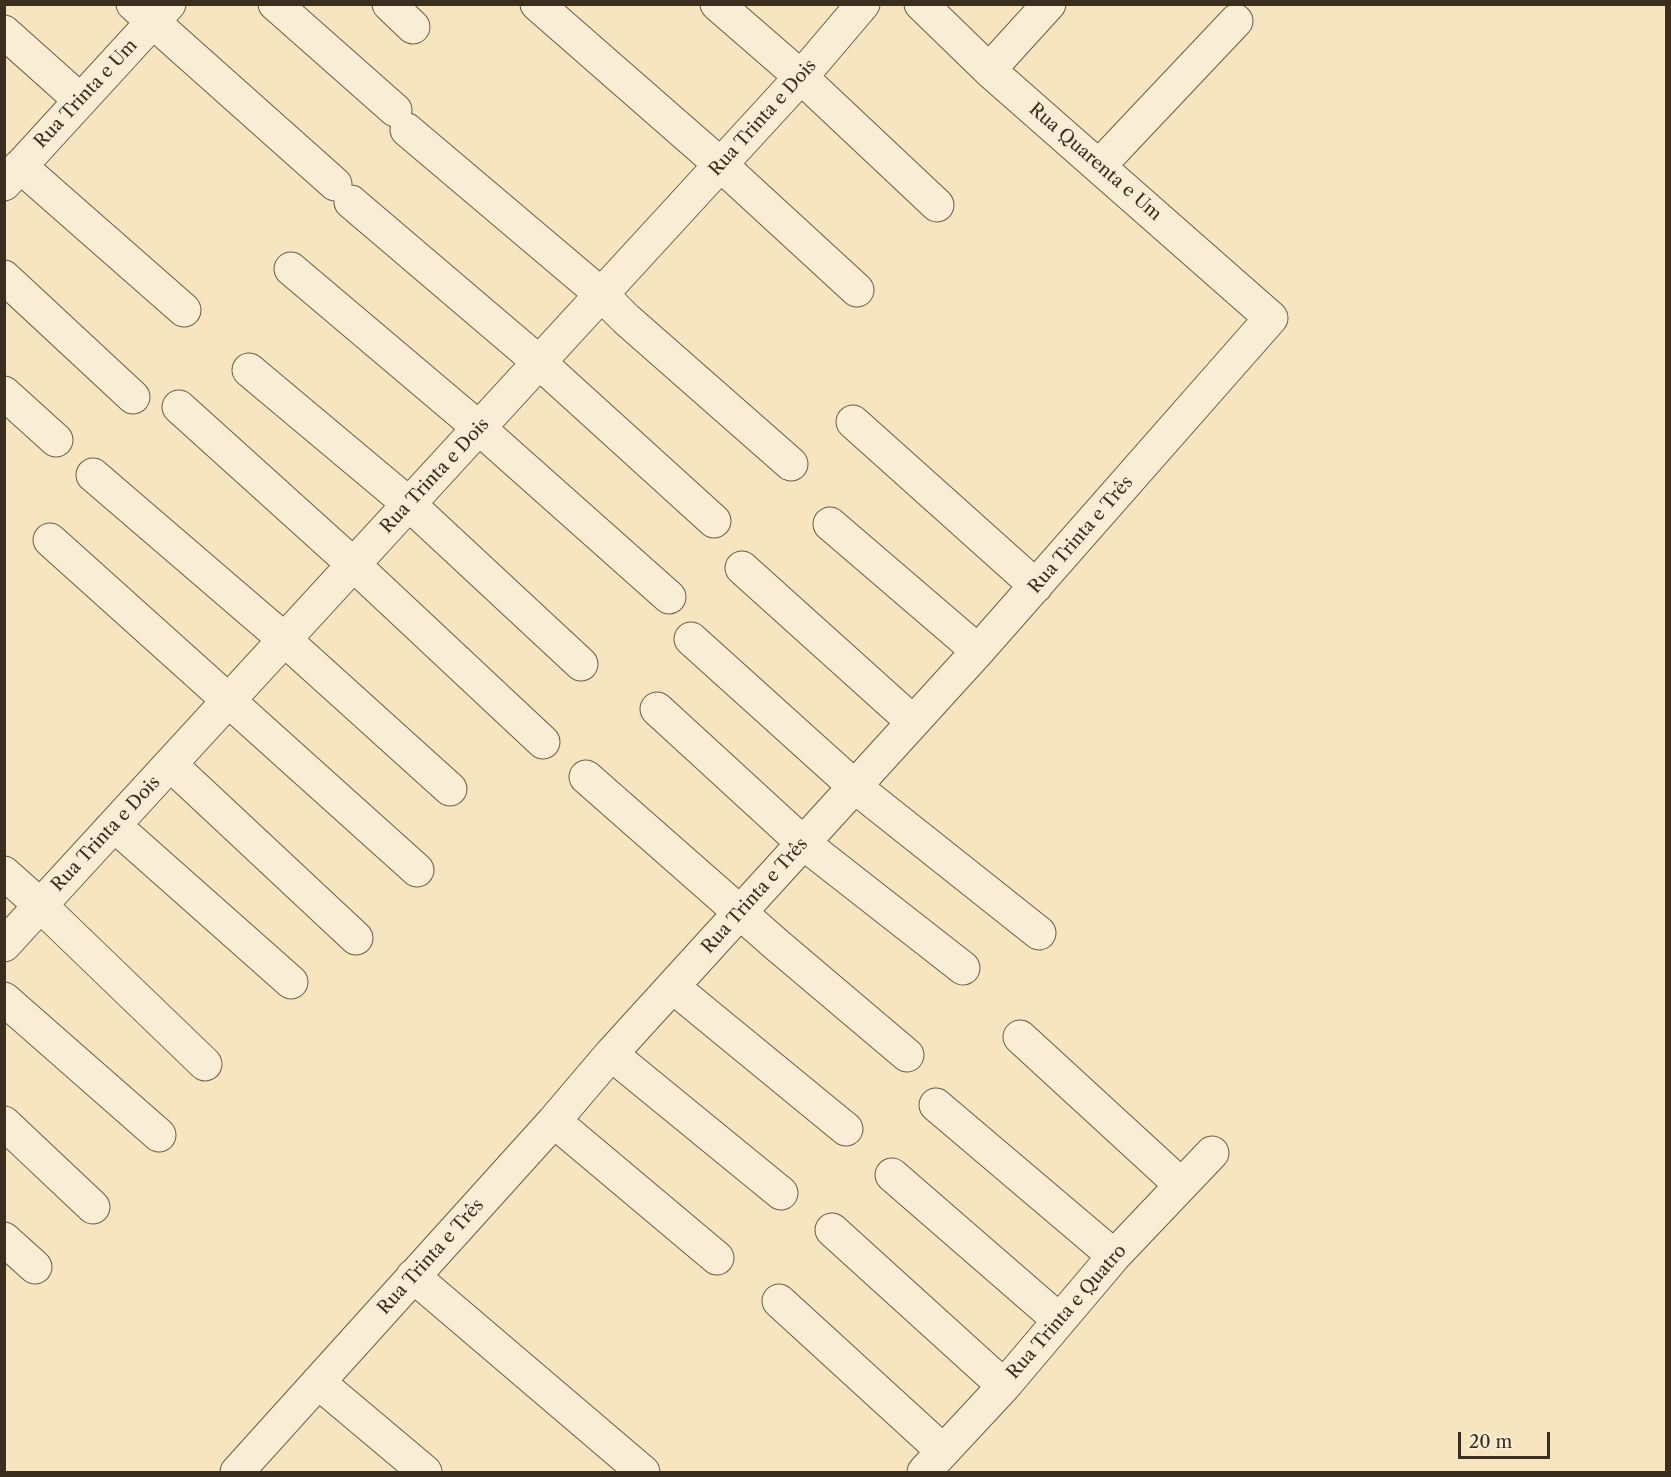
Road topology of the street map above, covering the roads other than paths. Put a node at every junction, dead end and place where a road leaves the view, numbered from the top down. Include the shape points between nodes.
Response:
1 (275, 4) edge
2 (389, 4) edge
3 (537, 4) edge
4 (717, 4) edge
5 (863, 4) edge
6 (921, 4) edge
7 (1049, 4) edge
8 (152, 10) edge
9 (1236, 21) dead end
10 (413, 27) dead end
11 (4, 32) edge
12 (989, 70) junction
13 (801, 77) junction
14 (80, 100) junction
15 (721, 165) junction
16 (1100, 165) junction
17 (12, 175) edge
18 (937, 205) dead end
19 (291, 269) dead end
20 (4, 277) edge
21 (857, 290) dead end
22 (602, 295) junction
23 (184, 310) dead end
24 (1271, 318) joint
25 (540, 363) junction
26 (249, 370) dead end
27 (4, 393) edge
28 (134, 397) dead end
29 (179, 407) dead end
30 (853, 422) dead end
31 (479, 428) junction
32 (56, 440) dead end
33 (791, 464) dead end
34 (93, 475) dead end
35 (409, 504) junction
36 (714, 522) dead end
37 (830, 524) dead end
38 (50, 540) dead end
39 (354, 565) junction
40 (742, 568) dead end
41 (1036, 586) junction
42 (669, 597) dead end
43 (691, 639) dead end
44 (285, 640) junction
45 (978, 651) junction
46 (581, 664) dead end
47 (229, 702) junction
48 (657, 709) dead end
49 (913, 722) junction
50 (543, 742) dead end
51 (171, 765) junction
52 (586, 777) dead end
53 (854, 786) junction
54 (450, 789) dead end
55 (115, 826) junction
56 (802, 842) junction
57 (417, 870) dead end
58 (4, 873) edge
59 (40, 905) junction
60 (742, 912) junction
61 (1039, 933) dead end
62 (356, 939) dead end
63 (4, 945) edge
64 (963, 968) dead end
65 (291, 981) dead end
66 (673, 987) junction
67 (4, 999) edge
68 (1020, 1037) dead end
69 (610, 1054) junction
70 (907, 1055) dead end
71 (205, 1064) dead end
72 (936, 1106) dead end
73 (554, 1121) junction
74 (4, 1123) edge
75 (846, 1129) dead end
76 (159, 1135) dead end
77 (1212, 1153) dead end
78 (892, 1174) dead end
79 (1180, 1184) junction
80 (781, 1193) dead end
81 (93, 1207) dead end
82 (832, 1230) dead end
83 (4, 1239) edge
84 (1114, 1256) junction
85 (717, 1258) dead end
86 (35, 1267) dead end
87 (413, 1276) junction
88 (779, 1302) dead end
89 (1059, 1320) junction
90 (318, 1383) junction
91 (1004, 1386) junction
92 (934, 1462) edge
93 (237, 1473) edge
94 (425, 1473) edge
95 (643, 1473) edge

1 - 22 street
2 - 10 street
3 - 15 street
4 - 13 street
5 - 13 street, Rua Trinta e Dois
6 - 12 street, Rua Quarenta e Um
7 - 12 street
8 - 14 street, Rua Trinta e Um
8 - 25 street via 343,193
9 - 16 street
11 - 14 street
12 - 16 street, Rua Quarenta e Um
13 - 15 street, Rua Trinta e Dois
13 - 18 street
14 - 17 street, Rua Trinta e Um
15 - 21 street
15 - 22 street, Rua Trinta e Dois
16 - 24 street, Rua Quarenta e Um
17 - 23 street
19 - 31 street
20 - 28 street
22 - 25 street, Rua Trinta e Dois
22 - 33 street
24 - 41 street, Rua Trinta e Três
25 - 31 street, Rua Trinta e Dois
25 - 36 street
26 - 35 street
27 - 32 street
29 - 39 street
30 - 41 street
31 - 35 street, Rua Trinta e Dois
31 - 42 street
34 - 44 street
35 - 39 street, Rua Trinta e Dois
35 - 46 street
37 - 45 street
38 - 47 street
39 - 44 street, Rua Trinta e Dois
39 - 50 street
40 - 49 street
41 - 45 street, Rua Trinta e Três
43 - 53 street
44 - 47 street, Rua Trinta e Dois
44 - 54 street
45 - 49 street, Rua Trinta e Três
47 - 51 street, Rua Trinta e Dois
47 - 57 street
48 - 56 street
49 - 53 street, Rua Trinta e Três
51 - 55 street, Rua Trinta e Dois
51 - 62 street
52 - 60 street
53 - 56 street, Rua Trinta e Três
53 - 61 street
55 - 59 street, Rua Trinta e Dois
55 - 65 street
56 - 60 street, Rua Trinta e Três
56 - 64 street
58 - 59 street
59 - 63 street, Rua Trinta e Dois
59 - 71 street
60 - 66 street, Rua Trinta e Três
60 - 70 street
66 - 69 street, Rua Trinta e Três
66 - 75 street
67 - 76 street
68 - 79 street
69 - 73 street, Rua Trinta e Três
69 - 80 street
72 - 84 street
73 - 85 street
73 - 87 street, Rua Trinta e Três
74 - 81 street
77 - 79 street, Rua Trinta e Quatro
78 - 89 street
79 - 84 street, Rua Trinta e Quatro
82 - 91 street
83 - 86 street
84 - 89 street, Rua Trinta e Quatro
87 - 90 street, Rua Trinta e Três
87 - 95 street
88 - 92 street
89 - 91 street, Rua Trinta e Quatro
90 - 93 street, Rua Trinta e Três
90 - 94 street
91 - 92 street, Rua Trinta e Quatro

